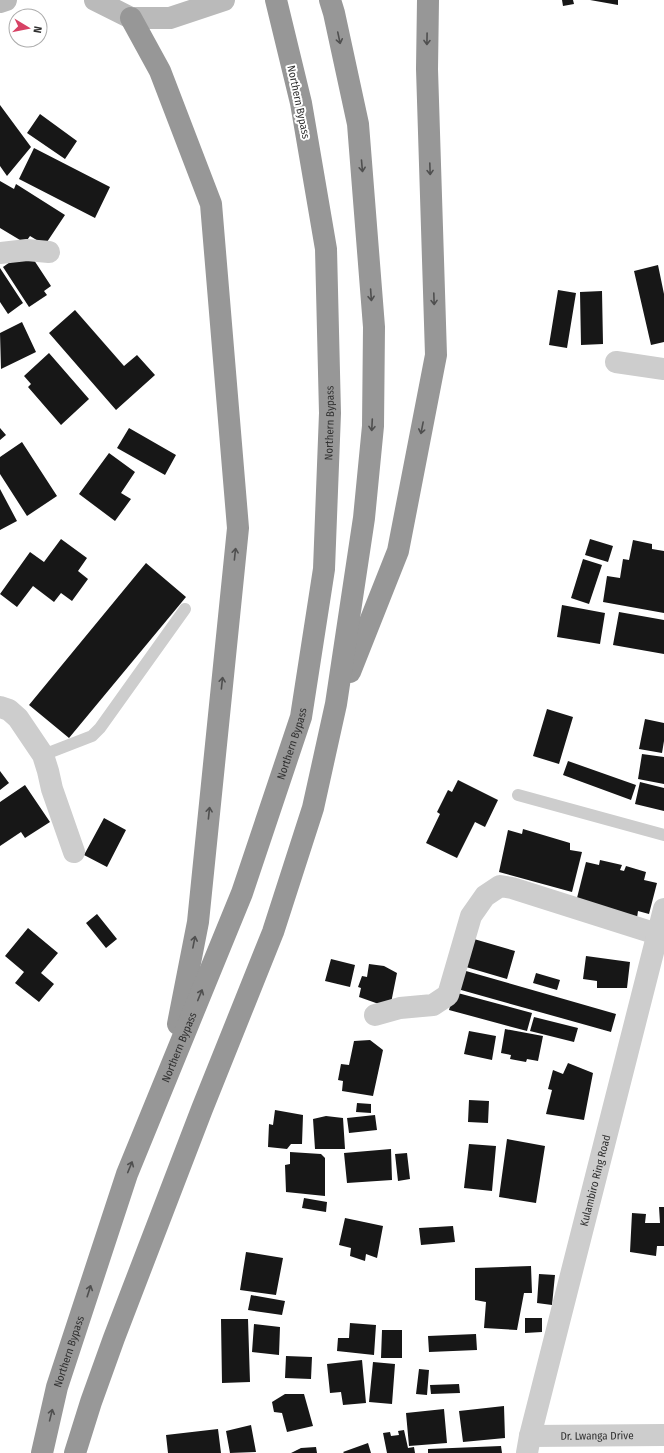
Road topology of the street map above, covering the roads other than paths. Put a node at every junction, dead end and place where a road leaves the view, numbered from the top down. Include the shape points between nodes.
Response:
1 (6, 0) edge
2 (95, 0) edge
3 (224, 0) edge
4 (276, 0) edge
5 (330, 0) edge
6 (428, 0) edge
7 (0, 2) edge
8 (131, 18) junction
9 (49, 252) dead end
10 (0, 253) edge
11 (616, 362) dead end
12 (664, 369) edge
13 (185, 609) dead end
14 (336, 704) junction
15 (0, 707) edge
16 (43, 755) junction
17 (518, 795) dead end
18 (664, 834) edge
19 (74, 852) dead end
20 (664, 909) edge
21 (658, 934) junction
22 (375, 1015) dead end
23 (167, 1076) junction
24 (664, 1435) edge
25 (529, 1445) edge
26 (42, 1453) edge
27 (76, 1453) edge

1 - 7 main road
2 - 8 main road
3 - 8 main road via 170,18
23 -> 4 highway, Northern Bypass via 242,893 301,717 324,569 330,413 326,249 301,103
5 -> 14 highway via 358,124 374,327 372,426 364,518
6 -> 14 highway via 427,69 436,355 398,552
23 -> 8 highway via 198,922 238,528 212,204 160,71
9 - 10 street via 27,250
11 - 12 street
13 - 16 lane via 100,728 92,736
14 - 27 highway via 313,808 274,932 114,1338
15 - 16 street via 18,718
16 - 19 street
17 - 18 lane
20 - 21 street, Kulambiro Ring Road
21 - 22 street via 500,886 484,896 471,916 448,995 434,1005 400,1008
21 - 25 street, Kulambiro Ring Road
26 -> 23 highway, Northern Bypass via 58,1387 127,1174
24 - 25 street, Dr. Lwanga Drive

